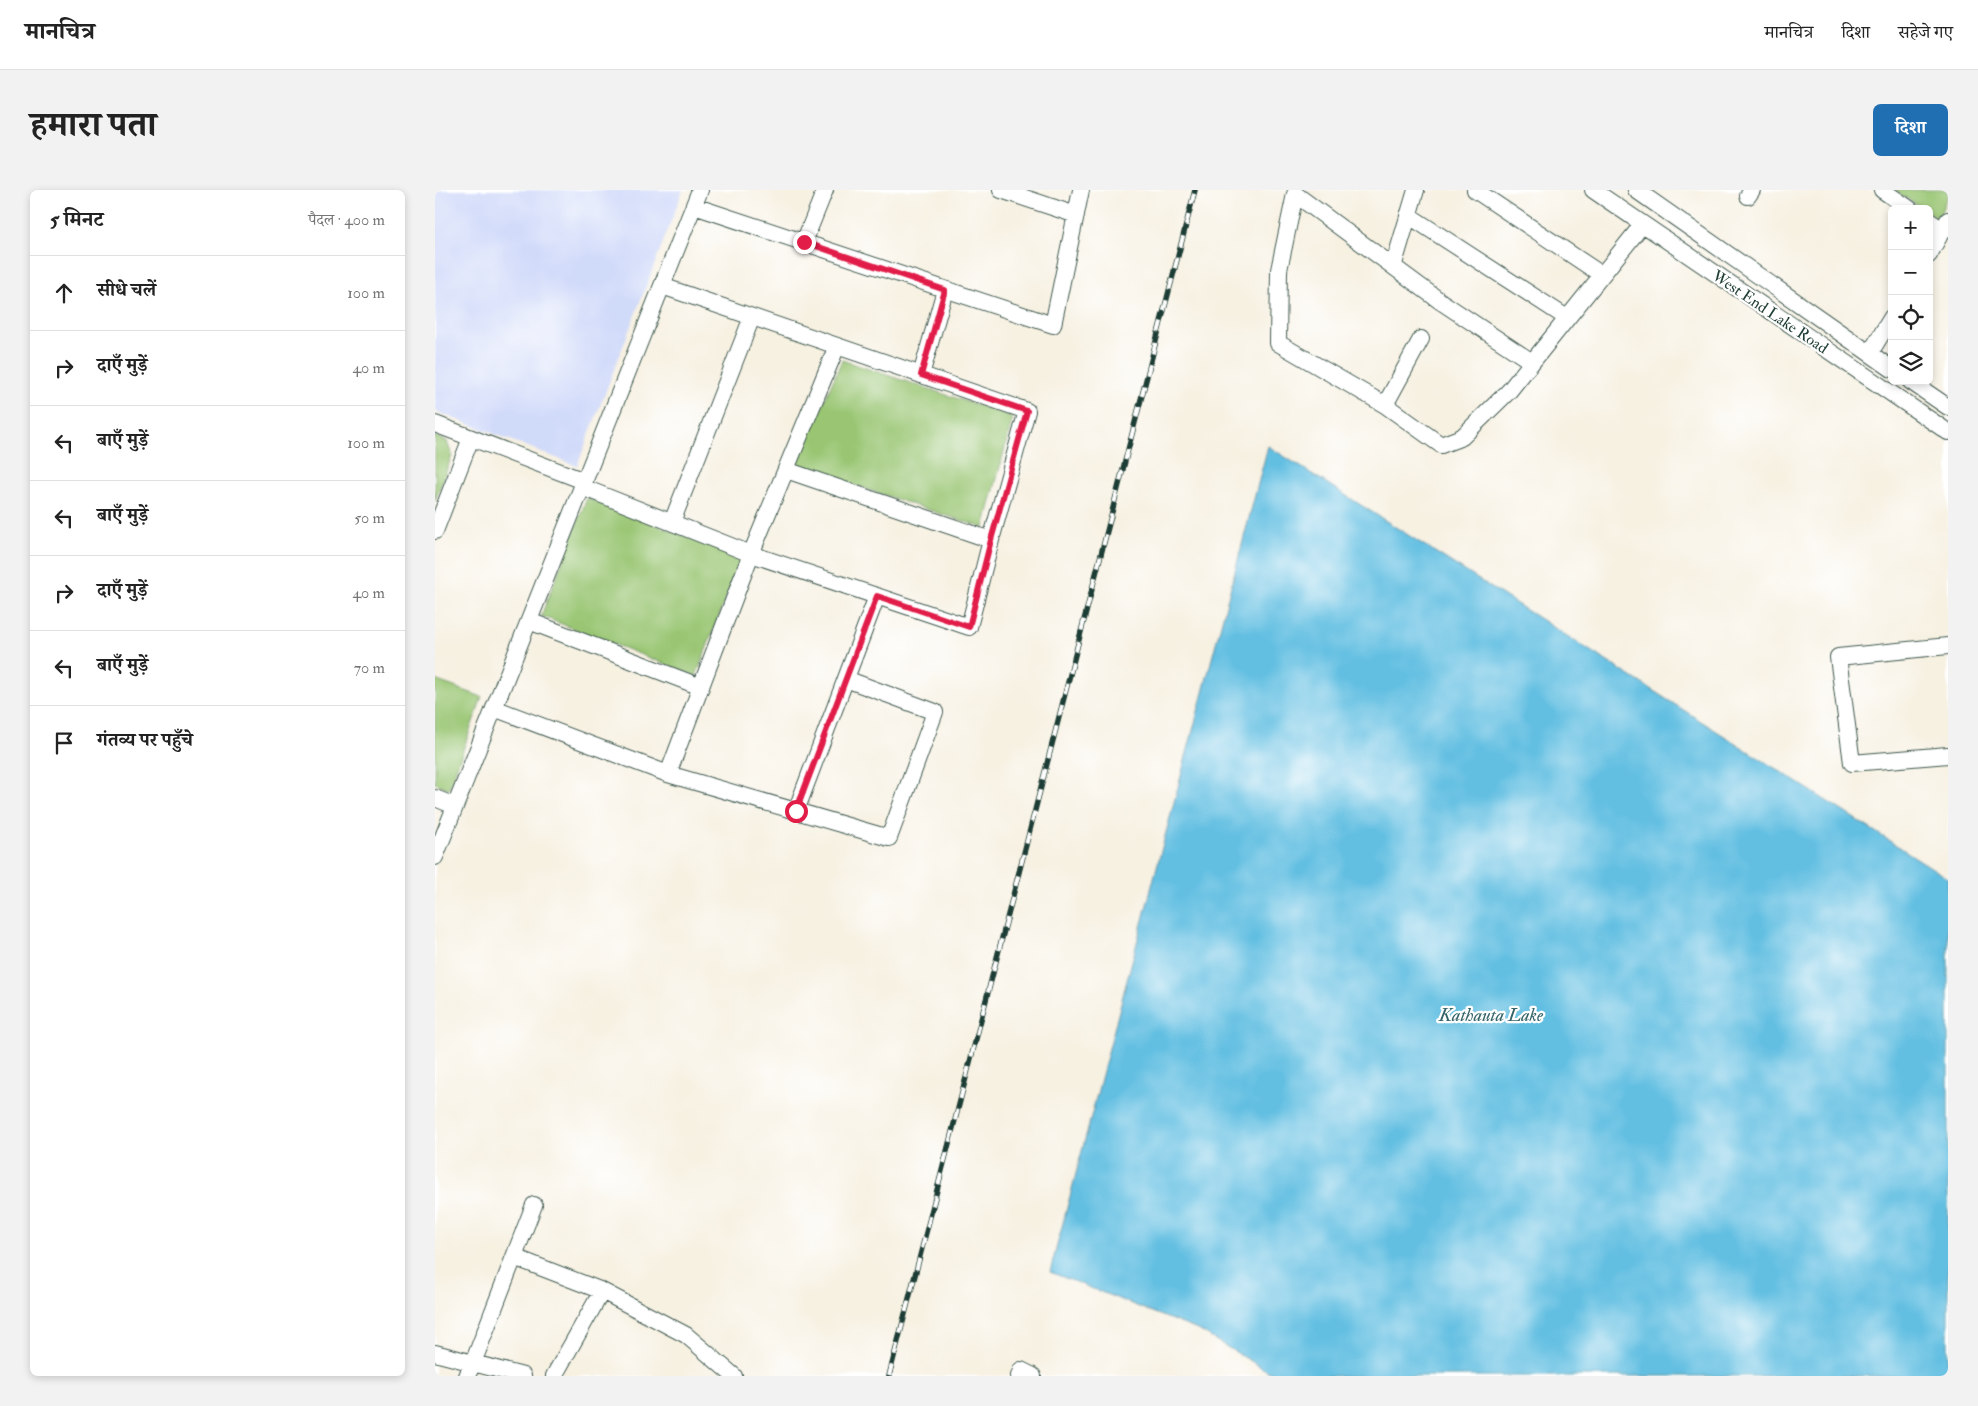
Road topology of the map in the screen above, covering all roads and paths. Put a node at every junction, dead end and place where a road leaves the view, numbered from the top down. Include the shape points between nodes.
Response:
1 (700, 190) edge
2 (825, 190) edge
3 (1001, 190) edge
4 (1081, 190) edge
5 (1416, 190) edge
6 (1475, 190) edge
7 (1593, 190) edge
8 (1636, 190) edge
9 (1882, 190) edge
10 (1904, 205) edge
11 (694, 206) junction
12 (1076, 215) junction
13 (1408, 215) junction
14 (1933, 223) edge
15 (1643, 225) junction
16 (1946, 226) edge
17 (804, 242) junction
18 (1932, 250) edge
19 (1394, 264) dead end
20 (1602, 275) junction
21 (662, 286) junction
22 (945, 290) junction
23 (752, 317) junction
24 (1567, 318) junction
25 (1888, 324) edge
26 (1421, 339) dead end
27 (837, 346) junction
28 (1870, 353) junction
29 (1532, 362) junction
30 (1888, 366) edge
31 (921, 375) junction
32 (1916, 385) edge
33 (1385, 405) junction
34 (1948, 407) edge
35 (435, 424) edge
36 (1948, 432) edge
37 (471, 438) junction
38 (786, 470) junction
39 (583, 484) junction
40 (671, 522) junction
41 (435, 531) edge
42 (991, 540) junction
43 (751, 554) junction
44 (877, 596) junction
45 (529, 621) junction
46 (1948, 646) edge
47 (846, 679) junction
48 (701, 686) junction
49 (494, 708) junction
50 (1948, 755) edge
51 (668, 774) junction
52 (435, 798) edge
53 (455, 806) junction
54 (796, 811) junction
55 (435, 857) edge
56 (535, 1205) dead end
57 (514, 1257) junction
58 (602, 1291) junction
59 (435, 1353) edge
60 (470, 1369) edge
61 (504, 1374) edge
62 (730, 1375) edge
63 (523, 1376) edge
64 (554, 1376) edge
65 (1019, 1376) edge
66 (1033, 1376) edge

1 - 11 street
2 - 17 street
3 - 12 street
4 - 12 street
5 - 13 street
6 - 20 street
7 - 15 street, West End Lake Road
8 - 28 street, West End Lake Road
9 - 10 street
11 - 17 street
11 - 21 street
12 - 22 street via 1053,324
13 - 19 street
13 - 24 street
14 - 16 street
15 - 20 street
15 - 36 street, West End Lake Road
16 - 18 street
17 - 22 street
20 - 24 street
21 - 23 street
21 - 39 street
22 - 31 street
23 - 27 street
23 - 40 street
24 - 29 street
25 - 28 street
26 - 33 street
27 - 31 street
27 - 38 street
28 - 30 street, West End Lake Road
29 - 33 street via 1509,391 1462,437 1441,445
29 - 33 street via 1440,301 1295,194 1279,270 1278,343
31 - 42 street via 1027,411
32 - 34 street
35 - 37 street
37 - 39 street
37 - 41 street
38 - 42 street
38 - 43 street
39 - 40 street
39 - 45 street
40 - 43 street
42 - 44 street via 969,627
43 - 44 street
43 - 48 street
44 - 47 street
45 - 48 street
45 - 49 street
46 - 50 street via 1838,657 1852,763
47 - 54 street
47 - 54 street via 935,712 889,838
48 - 51 street
49 - 51 street
49 - 53 street
51 - 54 street
52 - 53 street
53 - 55 street
56 - 57 street
57 - 58 street
57 - 60 street
58 - 62 street via 686,1335
58 - 64 street
59 - 60 street
60 - 61 street
61 - 63 street
65 - 66 street via 1021,1370

